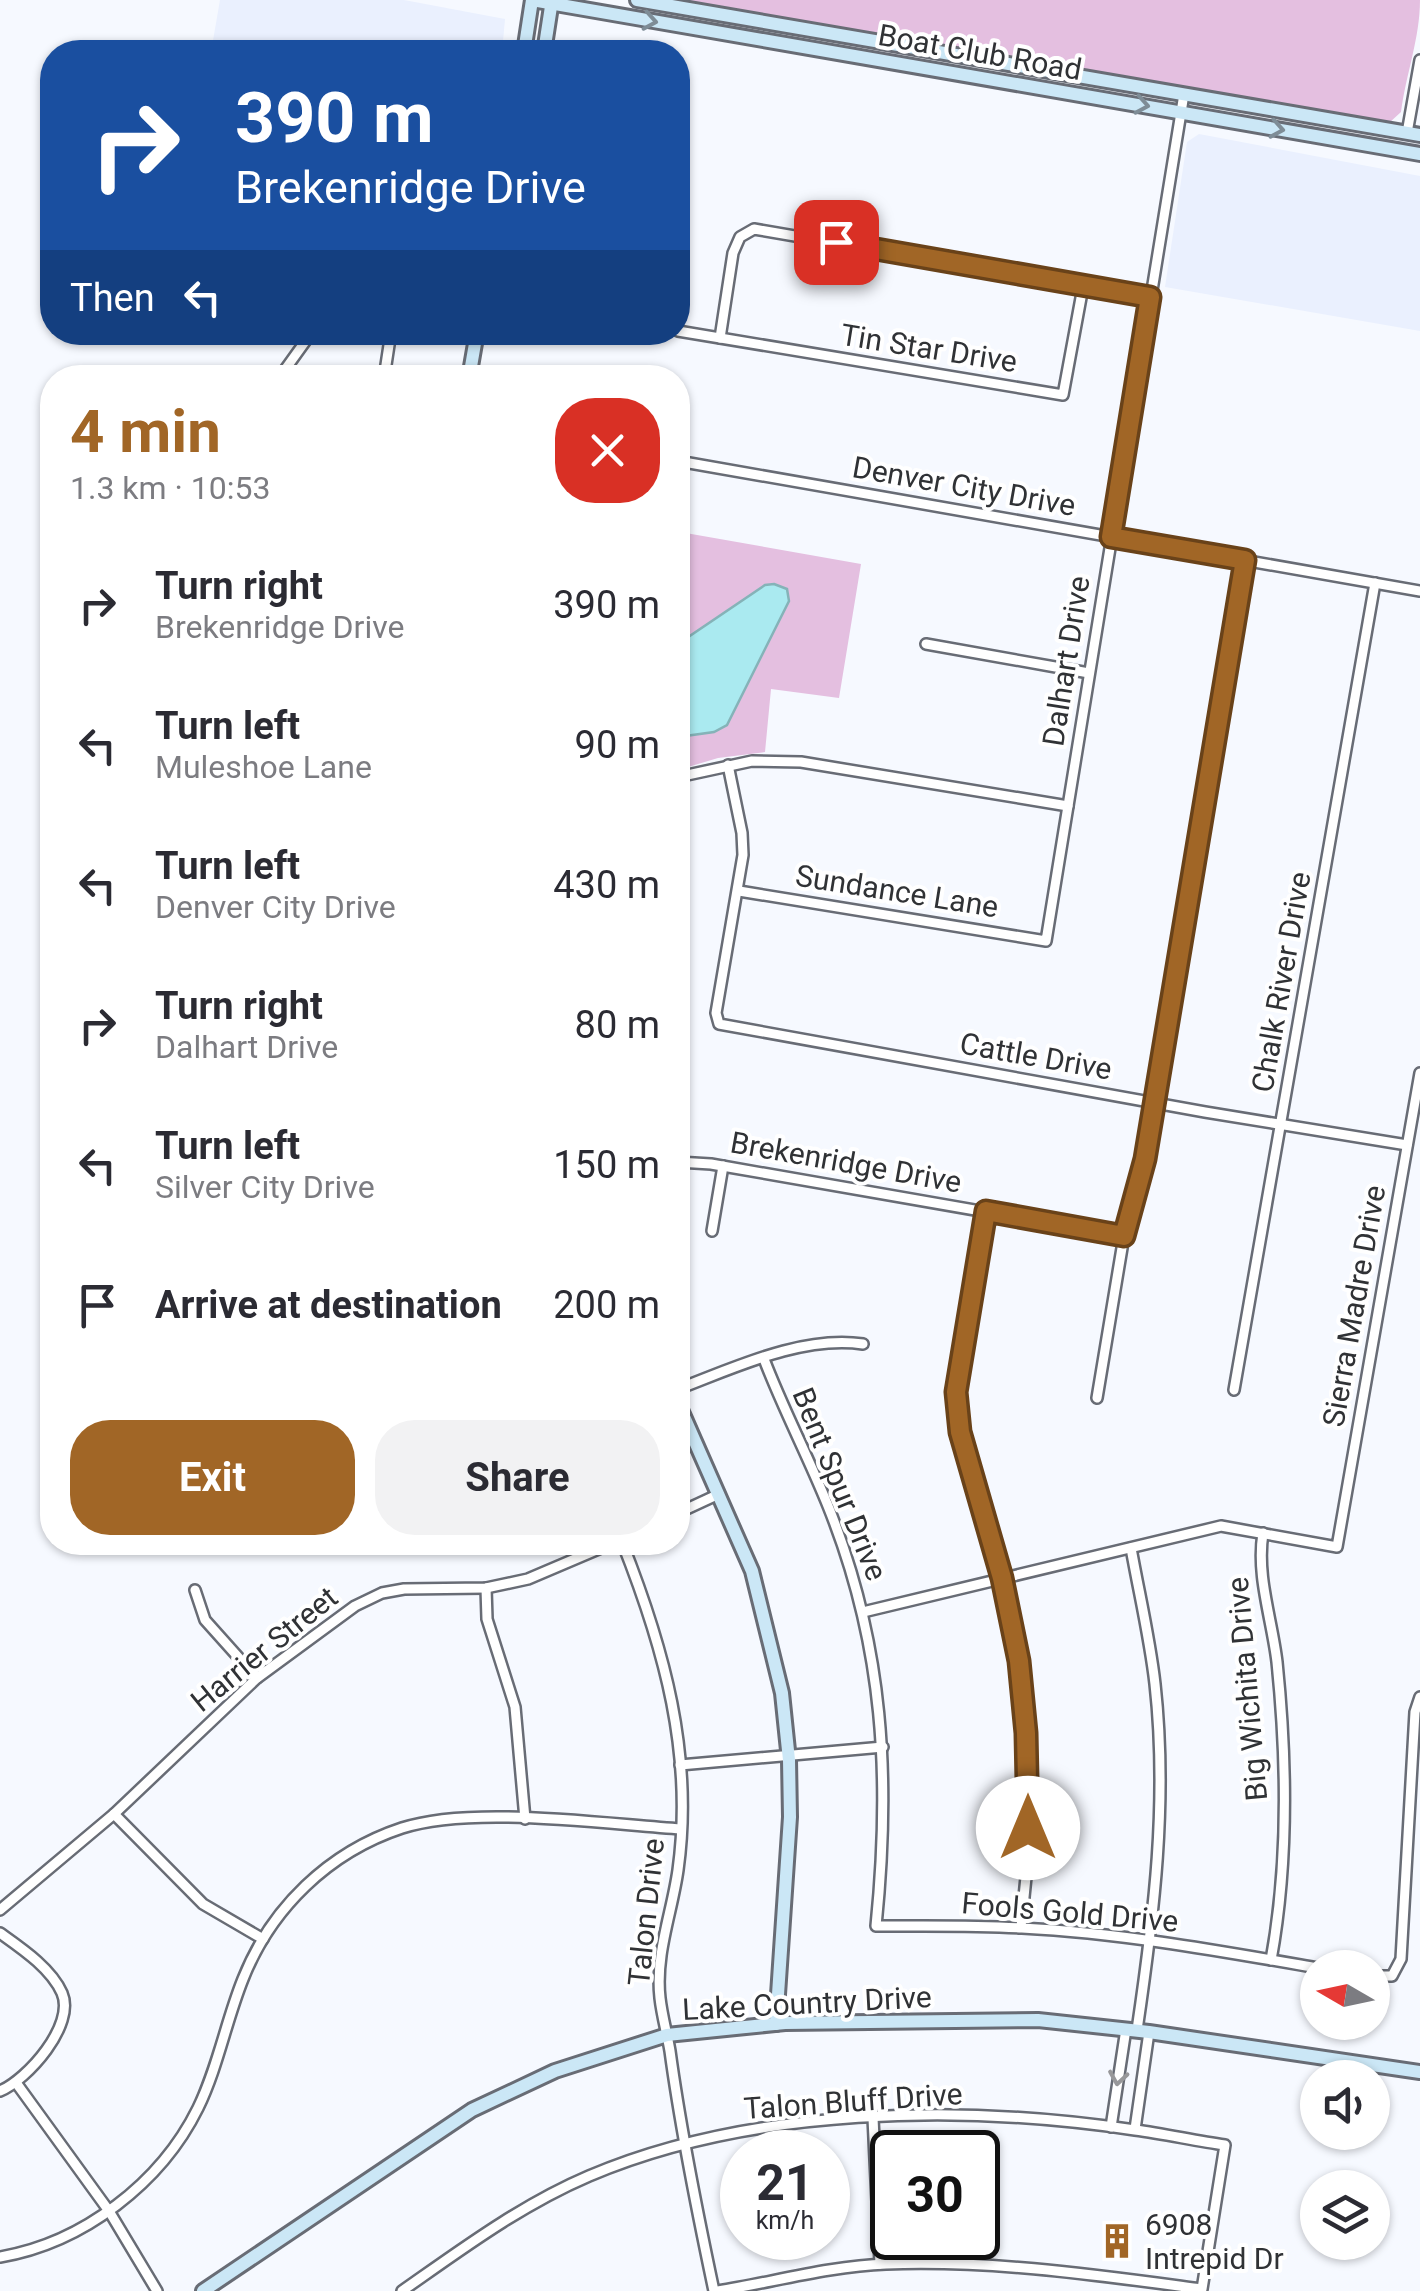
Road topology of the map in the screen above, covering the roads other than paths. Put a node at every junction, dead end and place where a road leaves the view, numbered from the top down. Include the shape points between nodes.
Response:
1 (532, 0) edge
2 (637, 0) edge
3 (553, 2) edge
4 (526, 40) edge
5 (546, 40) edge
6 (1420, 60) edge
7 (1184, 94) junction
8 (1180, 112) junction
9 (1413, 134) edge
10 (1420, 154) edge
11 (1082, 286) junction
12 (1150, 297) junction
13 (690, 333) edge
14 (720, 338) junction
15 (690, 463) edge
16 (1111, 537) junction
17 (1245, 560) junction
18 (1375, 583) junction
19 (1420, 591) edge
20 (926, 644) dead end
21 (1089, 673) junction
22 (728, 765) junction
23 (690, 774) edge
24 (1068, 806) junction
25 (740, 891) junction
26 (1046, 941) joint
27 (1420, 1073) edge
28 (1154, 1102) junction
29 (1281, 1124) junction
30 (1407, 1145) junction
31 (690, 1163) edge
32 (723, 1166) junction
33 (986, 1211) junction
34 (712, 1230) dead end
35 (1124, 1236) junction
36 (863, 1344) dead end
37 (764, 1359) junction
38 (690, 1385) edge
39 (1234, 1390) dead end
40 (1097, 1398) dead end
41 (690, 1429) edge
42 (720, 1494) junction
43 (690, 1508) edge
44 (1263, 1533) junction
45 (1131, 1548) junction
46 (587, 1555) edge
47 (625, 1555) edge
48 (1002, 1578) junction
49 (486, 1588) junction
50 (195, 1590) dead end
51 (863, 1612) junction
52 (257, 1678) junction
53 (1420, 1697) edge
54 (883, 1747) junction
55 (789, 1756) junction
56 (680, 1765) junction
57 (114, 1814) junction
58 (525, 1820) junction
59 (681, 1829) junction
60 (0, 1910) edge
61 (876, 1926) joint
62 (1021, 1928) junction
63 (0, 1934) edge
64 (262, 1939) junction
65 (1151, 1941) junction
66 (1271, 1960) junction
67 (1300, 1965) edge
68 (1390, 1976) edge
69 (776, 2024) junction
70 (1137, 2030) junction
71 (667, 2035) junction
72 (1420, 2072) edge
73 (17, 2084) junction
74 (0, 2091) edge
75 (873, 2118) junction
76 (1110, 2127) junction
77 (1134, 2130) junction
78 (683, 2144) junction
79 (109, 2211) junction
80 (0, 2257) edge
81 (880, 2264) junction
82 (1202, 2290) edge
83 (158, 2291) edge
84 (203, 2291) edge
85 (402, 2291) edge
86 (716, 2291) edge

1 - 3 street, Boat Club Road
1 - 4 street
2 - 7 street, Boat Club Road
3 - 5 street
3 -> 8 street, Boat Club Road
6 - 9 street
7 - 8 street, Dalhart Drive
7 - 9 street, Boat Club Road
8 -> 10 street, Boat Club Road
8 - 12 street, Dalhart Drive
11 - 12 street
11 - 14 street via 754,229 733,253
11 - 14 street, Tin Star Drive via 1063,395
12 - 16 street, Dalhart Drive
13 - 14 street, Tin Star Drive
15 - 16 street, Denver City Drive
16 - 17 street, Denver City Drive
16 - 21 street, Dalhart Drive
17 - 18 street, Denver City Drive
17 - 28 street
18 - 19 street, Denver City Drive
18 - 29 street, Chalk River Drive
20 - 21 street
21 - 24 street, Dalhart Drive
22 - 23 street
22 - 24 street via 801,762
22 - 25 street via 742,834
24 - 26 street, Dalhart Drive
25 - 26 street, Sundance Lane
25 - 28 street, Cattle Drive via 717,1021 724,1026
27 - 30 street, Sierra Madre Drive
28 - 29 street, Cattle Drive
28 - 35 street
29 - 30 street, Cattle Drive
29 - 39 street, Chalk River Drive
30 - 44 street, Sierra Madre Drive via 1337,1547
31 - 32 street, Brekenridge Drive
32 - 33 street, Brekenridge Drive
32 - 34 street
33 - 35 street, Brekenridge Drive
33 - 48 street via 956,1392 960,1432
35 - 40 street
36 - 37 street via 826,1342
37 - 38 street
37 - 51 street, Bent Spur Drive via 828,1505
41 - 42 street
42 - 43 street
42 - 55 street via 768,1628
44 - 45 street via 1221,1526
44 - 66 street, Big Wichita Drive via 1284,1791
45 - 48 street
45 - 65 street via 1155,1683 1160,1769
46 - 49 street, Harrier Street
47 - 56 street, Talon Drive via 672,1689
48 - 51 street
48 - 62 street via 1026,1733
49 - 52 street, Harrier Street via 382,1593
49 - 58 street via 487,1619 514,1707
50 - 52 street via 205,1620
51 - 54 street, Bent Spur Drive
52 - 57 street, Harrier Street
53 - 68 street via 1401,1959
54 - 55 street
54 - 61 street, Bent Spur Drive
55 - 56 street
55 - 69 street
56 - 59 street, Talon Drive
57 - 60 street, Harrier Street
57 - 64 street via 203,1904
58 - 59 street
58 - 64 street via 435,1820 378,1838 289,1900
59 - 71 street, Talon Drive via 660,1972
61 - 62 street, Fools Gold Drive
62 - 65 street, Fools Gold Drive
63 - 73 street via 48,1975 64,2007 38,2064
64 - 79 street via 184,2135
65 - 66 street, Fools Gold Drive
65 - 70 street
66 - 67 street, Fools Gold Drive
69 - 70 street, Lake Country Drive via 1038,2020
69 - 71 street, Lake Country Drive
70 - 72 street, Lake Country Drive
70 -> 76 street
70 - 77 street
71 - 78 street, Talon Drive
71 - 84 street, Lake Country Drive via 554,2070 472,2110
73 - 74 street
73 - 79 street
75 - 76 street, Talon Bluff Drive via 959,2116
75 - 78 street, Talon Bluff Drive via 778,2125
75 - 81 street
76 - 77 street, Talon Bluff Drive
77 - 82 street, Talon Bluff Drive via 1225,2145
78 - 85 street, Talon Bluff Drive via 550,2194
78 - 86 street, Talon Drive
79 - 80 street via 48,2244
79 - 83 street
81 - 82 street via 995,2264
81 - 86 street

